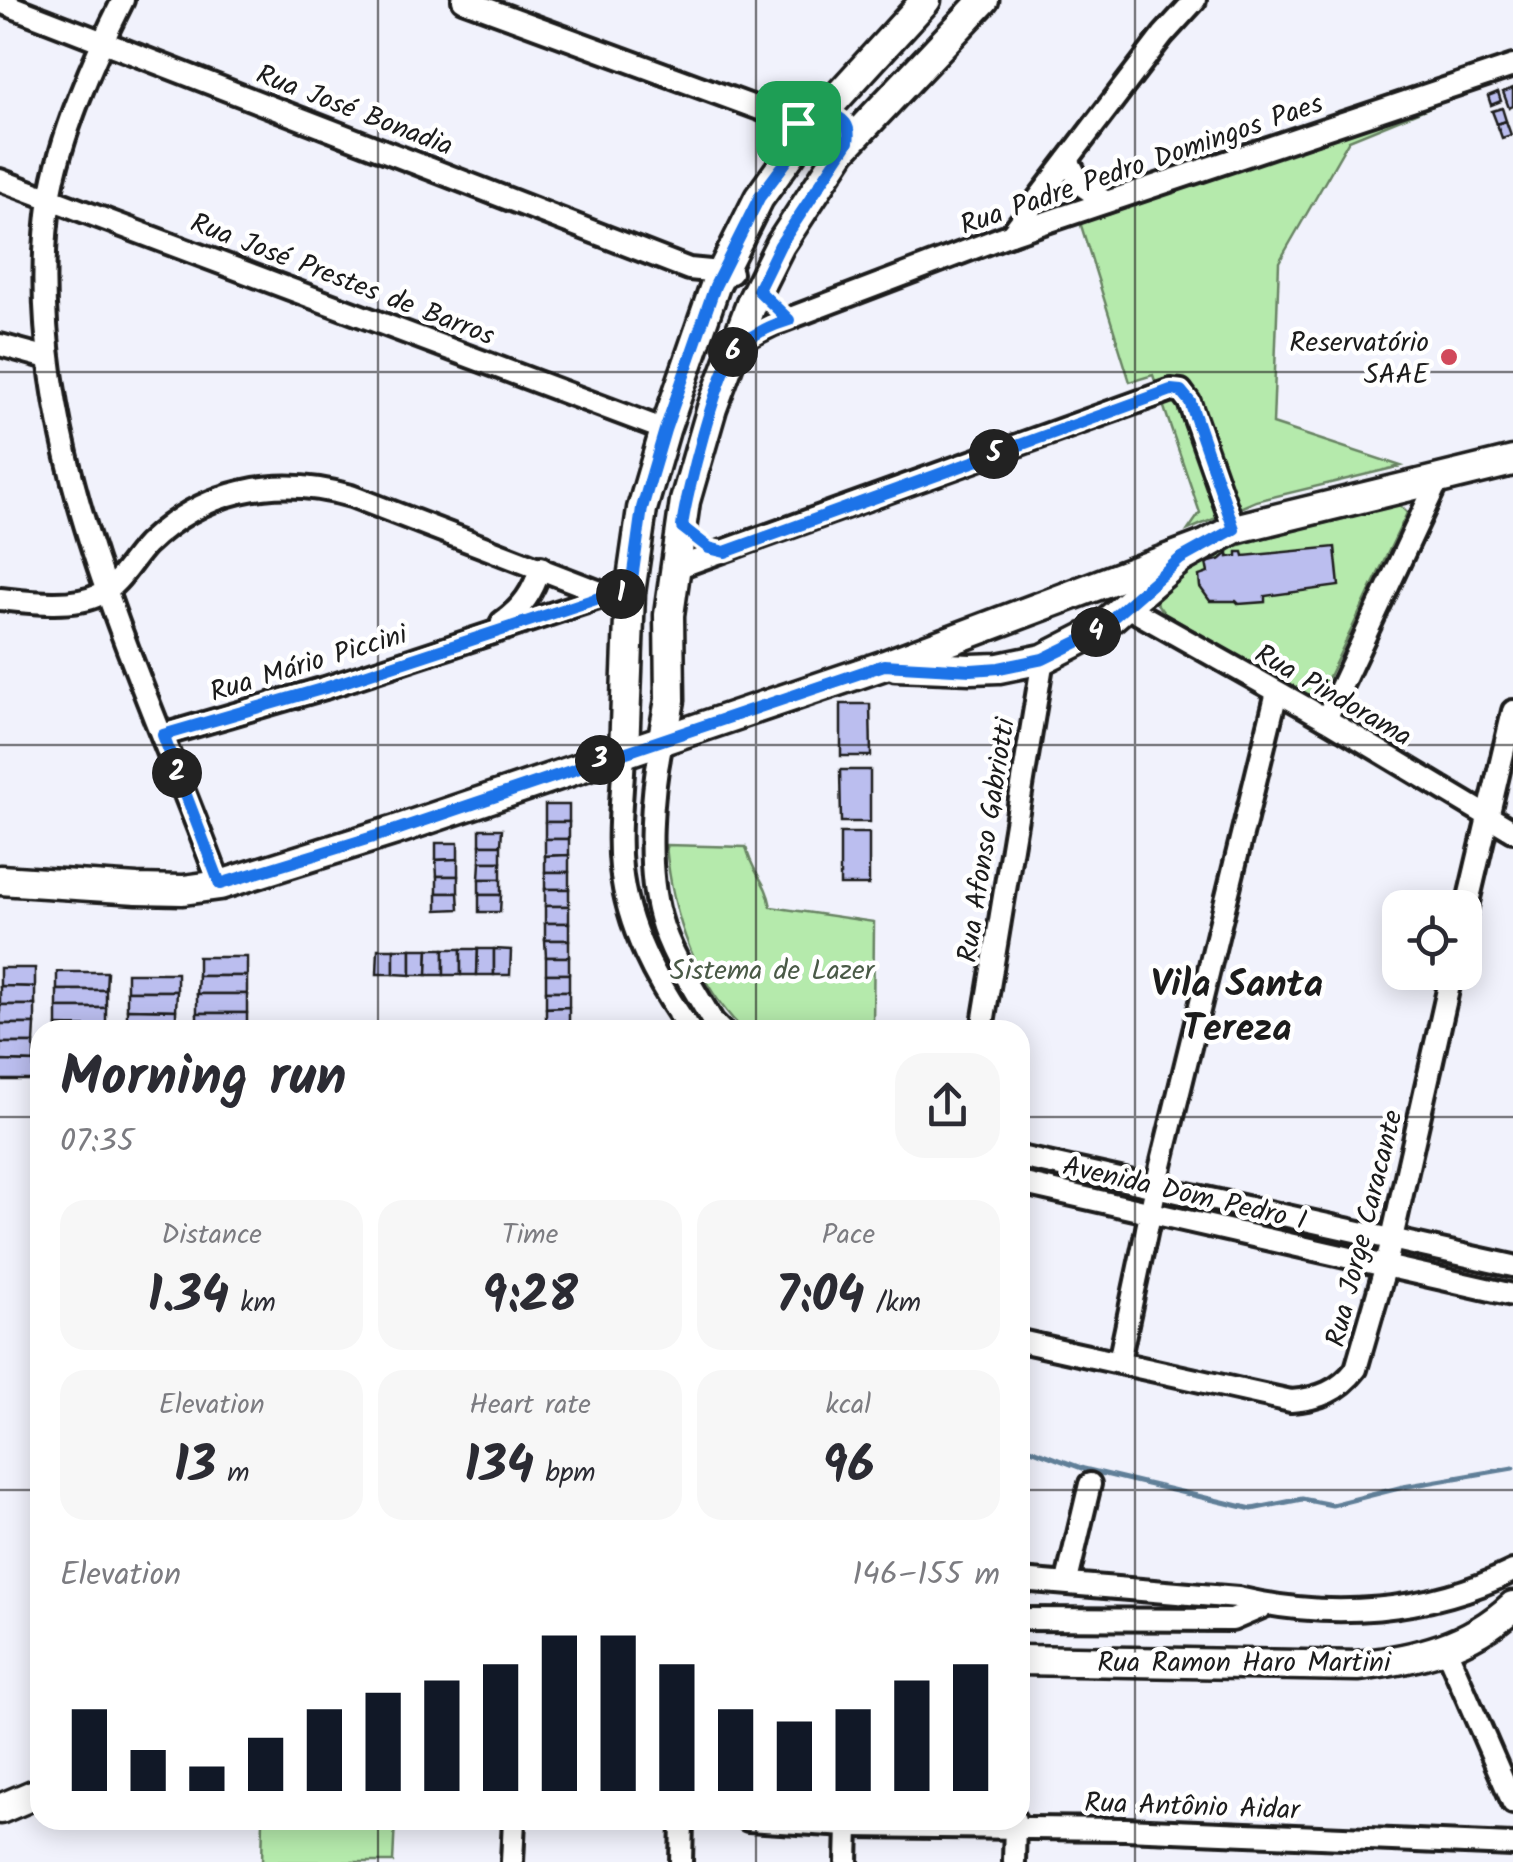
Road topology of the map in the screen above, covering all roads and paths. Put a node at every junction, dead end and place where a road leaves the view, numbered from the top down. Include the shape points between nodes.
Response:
1 (123, 0) edge
2 (462, 0) edge
3 (926, 0) edge
4 (984, 0) edge
5 (1196, 0) edge
6 (0, 2) edge
7 (102, 41) junction
8 (1513, 66) edge
9 (821, 132) junction
10 (1068, 160) junction
11 (0, 180) edge
12 (50, 197) junction
13 (1106, 202) junction
14 (1012, 234) junction
15 (734, 294) junction
16 (789, 320) junction
17 (0, 345) edge
18 (732, 353) junction
19 (48, 358) junction
20 (665, 430) junction
21 (1513, 461) edge
22 (1438, 480) junction
23 (682, 527) junction
24 (1234, 529) junction
25 (1202, 546) junction
26 (725, 552) junction
27 (541, 567) junction
28 (676, 568) junction
29 (107, 590) junction
30 (1096, 591) junction
31 (619, 594) junction
32 (0, 599) edge
33 (1117, 616) junction
34 (971, 632) junction
35 (469, 640) junction
36 (1043, 659) junction
37 (884, 665) junction
38 (971, 670) junction
39 (1277, 692) junction
40 (670, 700) junction
41 (627, 704) junction
42 (1513, 711) edge
43 (1326, 719) junction
44 (708, 723) junction
45 (163, 735) junction
46 (662, 738) junction
47 (624, 751) junction
48 (1488, 816) junction
49 (1513, 831) edge
50 (0, 880) edge
51 (220, 884) junction
52 (1471, 890) edge
53 (1448, 990) edge
54 (684, 1020) edge
55 (712, 1020) edge
56 (984, 1020) edge
57 (1030, 1158) edge
58 (1030, 1185) edge
59 (1156, 1186) junction
60 (1149, 1213) junction
61 (1392, 1238) junction
62 (1386, 1265) junction
63 (1513, 1266) edge
64 (1513, 1295) edge
65 (1030, 1343) edge
66 (1120, 1362) junction
67 (1090, 1484) dead end
68 (1513, 1571) edge
69 (1030, 1580) edge
70 (1066, 1582) junction
71 (1266, 1605) junction
72 (1513, 1606) edge
73 (1030, 1619) edge
74 (1446, 1649) junction
75 (1030, 1660) edge
76 (30, 1796) edge
77 (1513, 1803) edge
78 (0, 1809) edge
79 (1030, 1825) edge
80 (514, 1830) edge
81 (682, 1830) edge
82 (848, 1830) edge
83 (1015, 1830) edge
84 (1513, 1845) edge
85 (512, 1862) edge
86 (681, 1862) edge
87 (847, 1862) edge
88 (1014, 1862) edge

1 - 7 street
2 - 9 street
3 - 9 street
4 - 9 street
5 - 10 street
6 - 7 street, Rua José Bonadia
7 - 12 street
7 - 15 street, Rua José Bonadia via 689,268
8 - 13 street, Rua Padre Pedro Domingos Paes
9 - 15 street via 780,245
9 - 15 street via 759,198
10 - 13 street via 1082,185
10 - 14 street
11 - 12 street, Rua José Prestes de Barros
12 - 19 street
12 - 20 street, Rua José Prestes de Barros
13 - 14 street, Rua Padre Pedro Domingos Paes
14 - 16 street, Rua Padre Pedro Domingos Paes
15 - 16 street, Rua Padre Pedro Domingos Paes
15 - 18 street
15 - 20 street
16 - 18 street, Rua Padre Pedro Domingos Paes
17 - 19 street
18 - 23 street via 684,501
19 - 29 street via 63,448
20 - 31 street
21 - 22 street
22 - 24 street
22 - 43 street
23 - 26 street
23 - 28 street
24 - 25 street
24 - 26 street via 1190,402 1171,390
25 - 30 street
25 - 33 street
26 - 28 street
27 - 29 street via 351,496 291,484 216,499 176,518
27 - 31 street
27 - 35 street, Rua Mário Piccini via 521,608
28 - 40 street
29 - 32 street via 78,600
29 - 45 street
30 - 33 street
30 - 34 street
31 - 35 street, Rua Mário Piccini
31 - 41 street
33 - 36 street
33 - 39 street, Rua Pindorama
34 - 37 street
34 - 38 street via 959,648
35 - 45 street, Rua Mário Piccini
36 - 38 street
36 - 56 street, Rua Afonso Gabriotti
37 - 38 street
37 - 44 street
39 - 43 street, Rua Pindorama
39 - 59 street
40 - 41 street via 661,716 647,720
40 - 44 street via 695,721
40 - 46 street
41 - 47 street
42 - 48 street
43 - 48 street, Rua Pindorama
44 - 46 street
45 - 51 street
46 - 47 street
46 - 55 street via 652,860 660,918
47 - 51 street
47 - 54 street via 620,865 627,904 648,963
48 - 49 street, Rua Pindorama
48 - 52 street
50 - 51 street via 152,890
53 - 61 street, Rua Jorge Caracante
57 - 59 street, Avenida Dom Pedro I
58 - 60 street, Avenida Dom Pedro I
59 - 60 street
59 - 61 street, Avenida Dom Pedro I
60 - 62 street, Avenida Dom Pedro I
60 - 66 street
61 - 62 street, Rua Jorge Caracante
61 - 63 street, Avenida Dom Pedro I
62 - 64 street, Avenida Dom Pedro I
62 - 66 street, Rua Jorge Caracante via 1356,1369 1312,1400 1291,1401
65 - 66 street
67 - 70 street
68 - 71 street via 1406,1608
69 - 70 street
70 - 71 street
71 - 73 street via 1232,1620
72 - 74 street, Rua Ramon Haro Martini
74 - 75 street, Rua Ramon Haro Martini via 1358,1666
74 - 77 street
76 - 78 street
79 - 84 street, Rua Antônio Aidar
80 - 85 street
81 - 86 street
82 - 87 street
83 - 88 street

